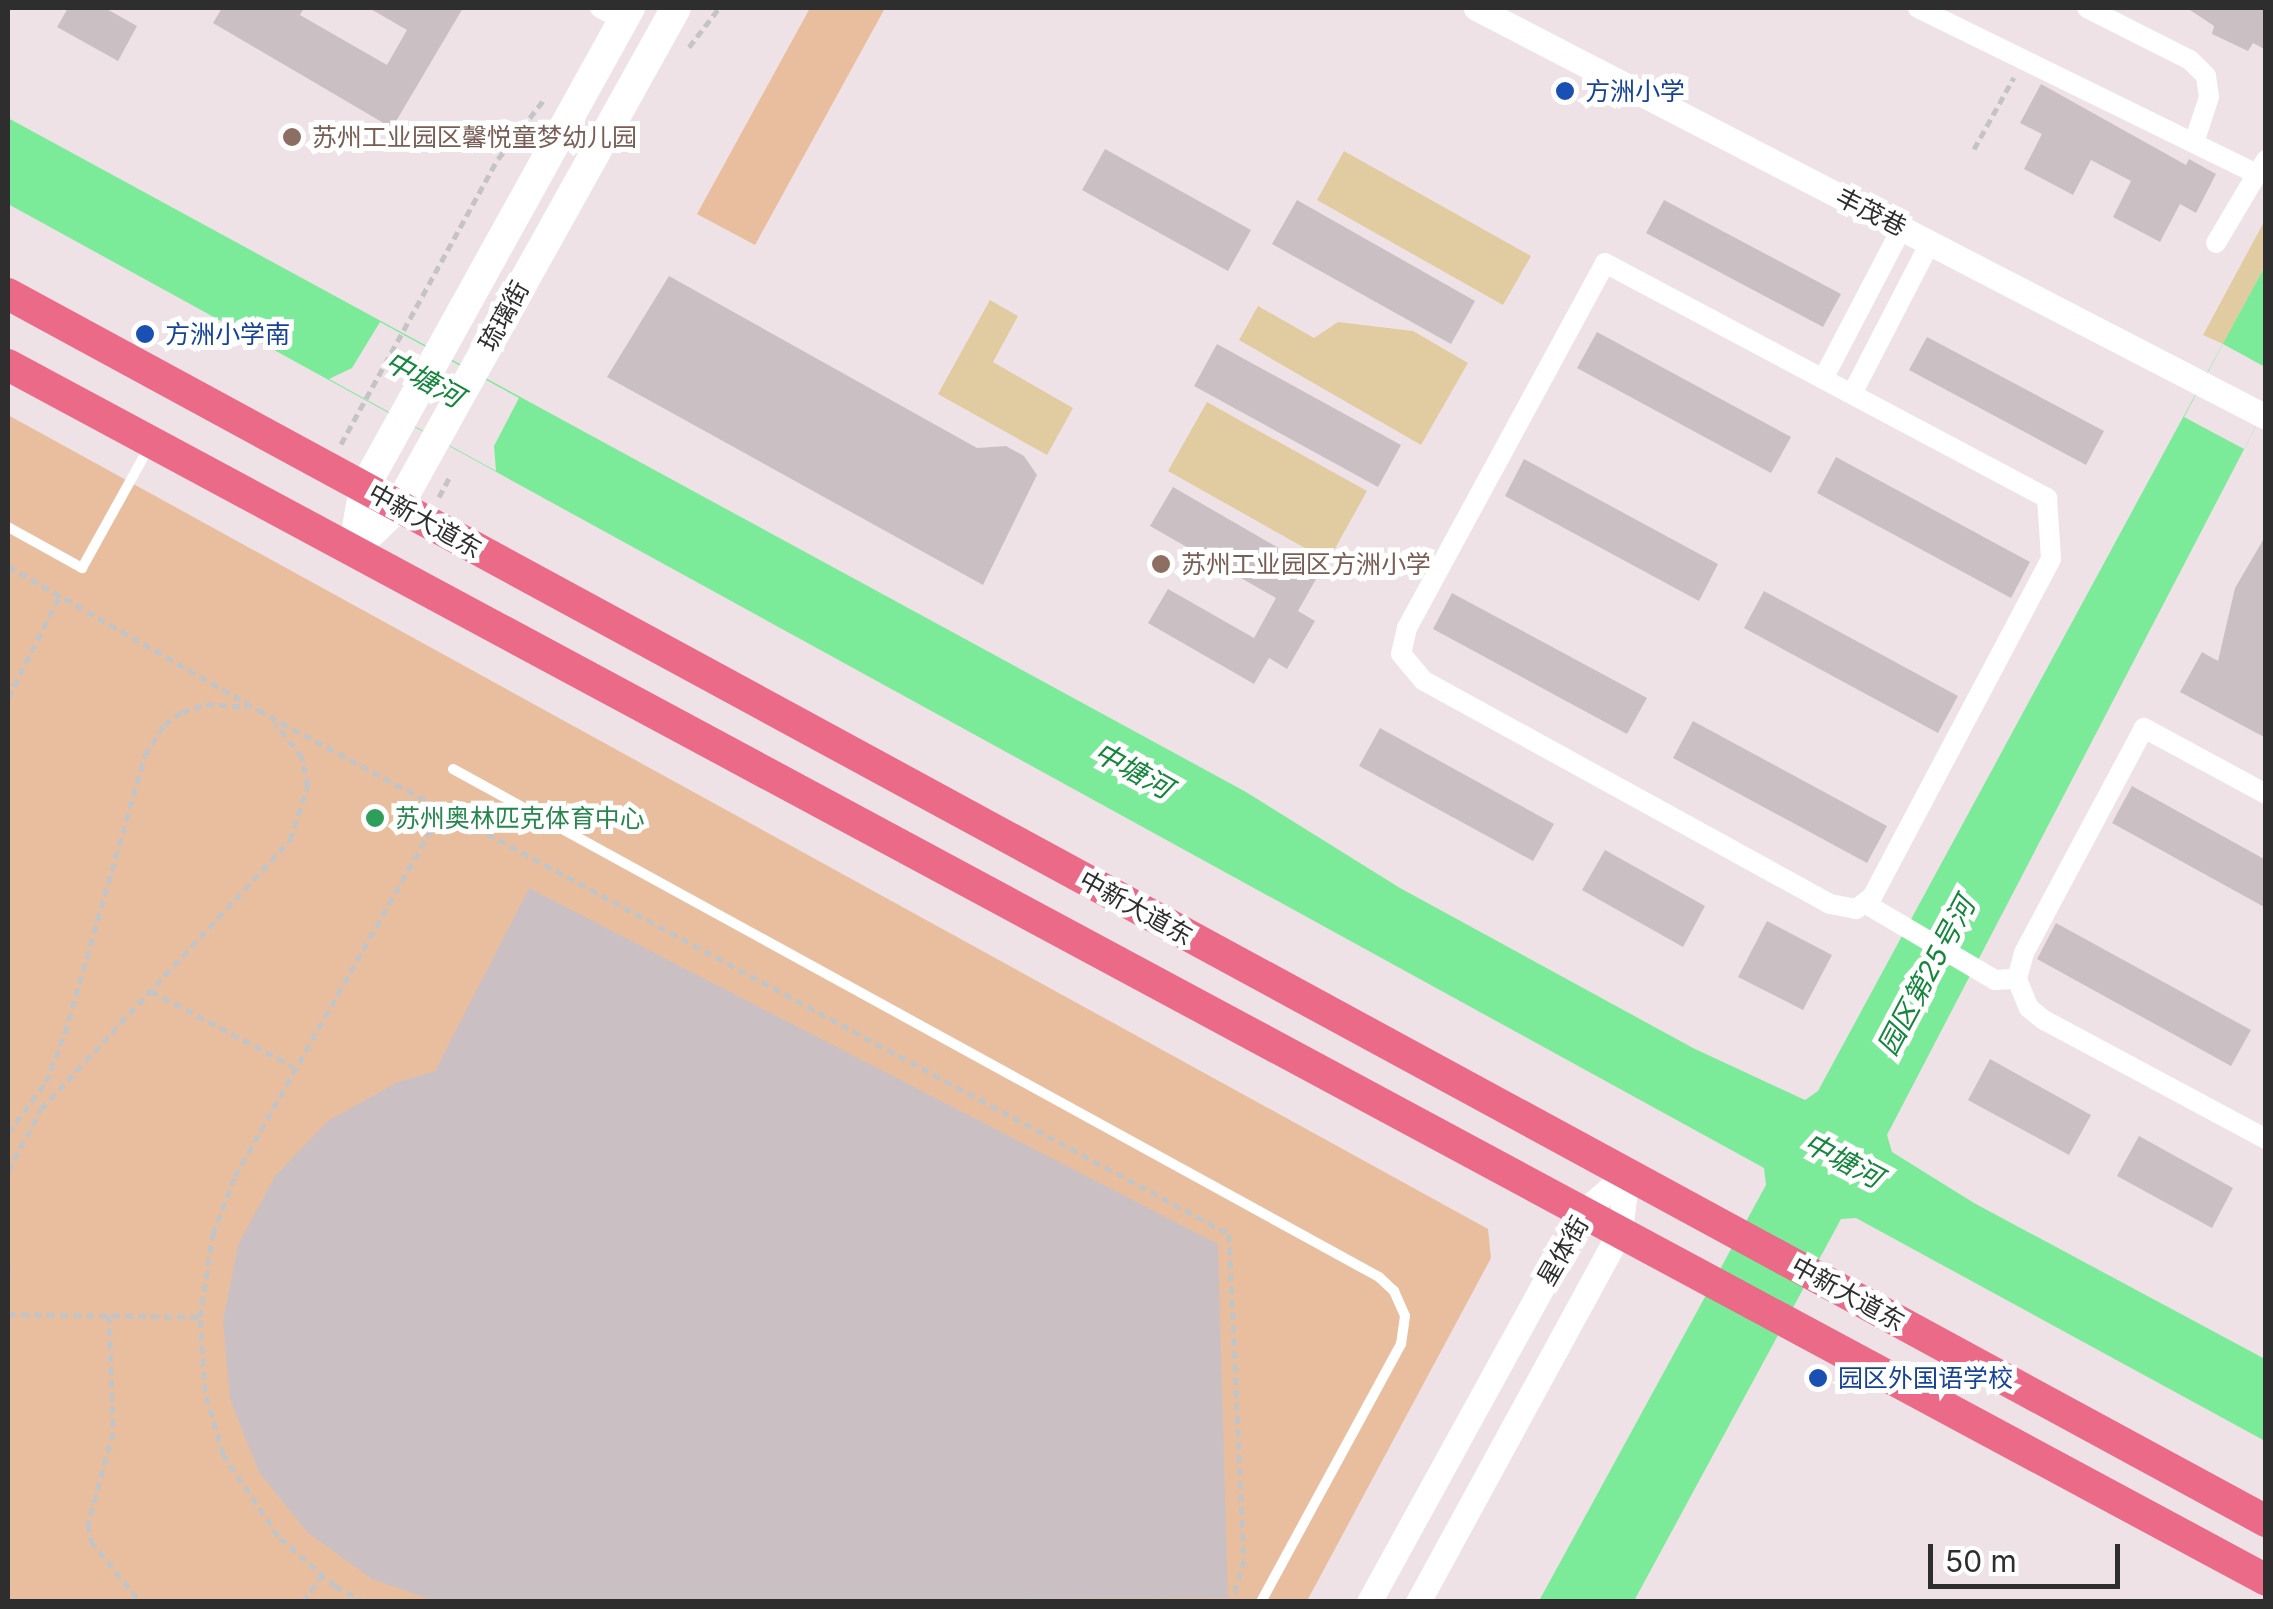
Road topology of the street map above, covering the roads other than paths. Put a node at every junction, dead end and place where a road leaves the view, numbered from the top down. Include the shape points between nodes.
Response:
1 (676, 8) edge
2 (1476, 8) edge
3 (2087, 8) edge
4 (1927, 9) edge
5 (618, 12) edge
6 (2194, 143) junction
7 (2261, 167) edge
8 (1902, 228) junction
9 (1930, 243) junction
10 (2216, 243) dead end
11 (8, 294) edge
12 (8, 364) edge
13 (1824, 377) junction
14 (1853, 392) junction
15 (2264, 416) edge
16 (152, 442) junction
17 (364, 488) junction
18 (398, 507) junction
19 (8, 527) edge
20 (353, 550) junction
21 (453, 769) dead end
22 (2266, 794) edge
23 (1866, 904) junction
24 (2017, 979) junction
25 (2266, 1139) edge
26 (1627, 1174) junction
27 (1584, 1210) junction
28 (1620, 1231) junction
29 (2266, 1521) edge
30 (2266, 1580) edge
31 (1262, 1602) edge
32 (1370, 1602) edge
33 (1418, 1602) edge

1 - 18 main road, 琉璃街
2 - 8 street, 丰茂巷
3 - 6 street via 2190,60 2206,76 2209,96
4 - 6 street
5 - 17 main road, 琉璃街
6 - 7 street
7 - 10 street
8 - 9 street, 丰茂巷
8 - 13 street
9 - 14 street
9 - 15 street, 丰茂巷
11 - 17 main road, 中新大道东
12 - 16 main road, 中新大道东
13 - 14 street
13 - 23 street via 1605,263 1407,628 1402,654 1422,680 1830,904
14 - 23 street via 2035,487 2047,498 2054,528 2045,572
16 - 19 lane via 82,568
16 - 20 main road, 中新大道东
17 - 18 main road, 中新大道东
17 - 20 main road, 琉璃街
18 - 20 main road, 琉璃街
18 - 26 main road, 中新大道东
20 - 27 main road, 中新大道东
21 - 31 lane via 1394,1291 1405,1316 1401,1344
22 - 24 street via 2144,728 2024,953
23 - 24 street via 1995,980
24 - 25 street via 2029,1008 2044,1020
26 - 27 street, 星体街
26 - 28 street, 星体街
26 - 29 main road, 中新大道东
27 - 28 main road, 中新大道东
27 - 32 street, 星体街
28 - 30 main road, 中新大道东
28 - 33 street, 星体街

